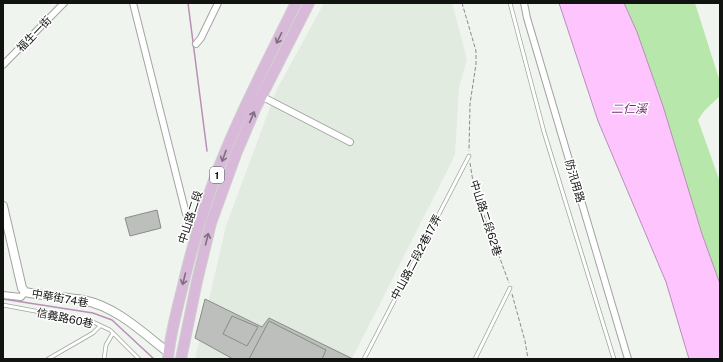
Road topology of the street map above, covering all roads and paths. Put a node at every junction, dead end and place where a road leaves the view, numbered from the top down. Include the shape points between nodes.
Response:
1 (64, 3) edge
2 (133, 3) edge
3 (218, 3) edge
4 (296, 3) edge
5 (309, 3) edge
6 (462, 3) edge
7 (509, 3) edge
8 (524, 3) edge
9 (196, 44) dead end
10 (3, 65) edge
11 (261, 96) junction
12 (350, 142) dead end
13 (469, 156) junction
14 (3, 206) edge
15 (5, 221) edge
16 (200, 221) junction
17 (510, 288) junction
18 (25, 292) junction
19 (3, 295) edge
20 (3, 305) edge
21 (100, 326) junction
22 (113, 333) junction
23 (169, 356) edge
24 (48, 359) edge
25 (104, 359) edge
26 (139, 359) edge
27 (180, 359) edge
28 (364, 359) edge
29 (475, 359) edge
30 (528, 359) edge
31 (614, 359) edge
32 (628, 359) edge

1 - 10 street, 福生一街
2 - 16 street via 186,214
3 - 9 street
4 -> 16 main road, 中山路二段 / 1 via 227,146
5 - 11 main road, 中山路二段 / 1
6 - 13 path, 中山路二段62巷 via 476,51 470,104
7 - 31 lane via 544,132
8 - 32 street, 防汛用路
11 - 12 street
27 -> 11 main road, 中山路二段 / 1 via 211,223 236,154
13 - 17 path, 中山路二段62巷 via 474,188
13 - 28 lane, 中山路二段2巷17弄
14 - 15 street, 中華街74巷
15 - 18 street, 中華街74巷
16 -> 23 main road, 中山路二段 / 1 via 177,309
17 - 29 lane
17 - 30 path, 中山路二段62巷
18 - 19 street via 21,297
18 - 23 street, 中華街74巷 via 84,301 112,311 122,316
20 - 21 lane, 信義路60巷 via 92,322
21 - 22 lane, 信義路60巷
21 - 24 lane via 93,333
22 - 25 lane via 106,345
22 - 26 lane, 信義路60巷
23 - 27 street

